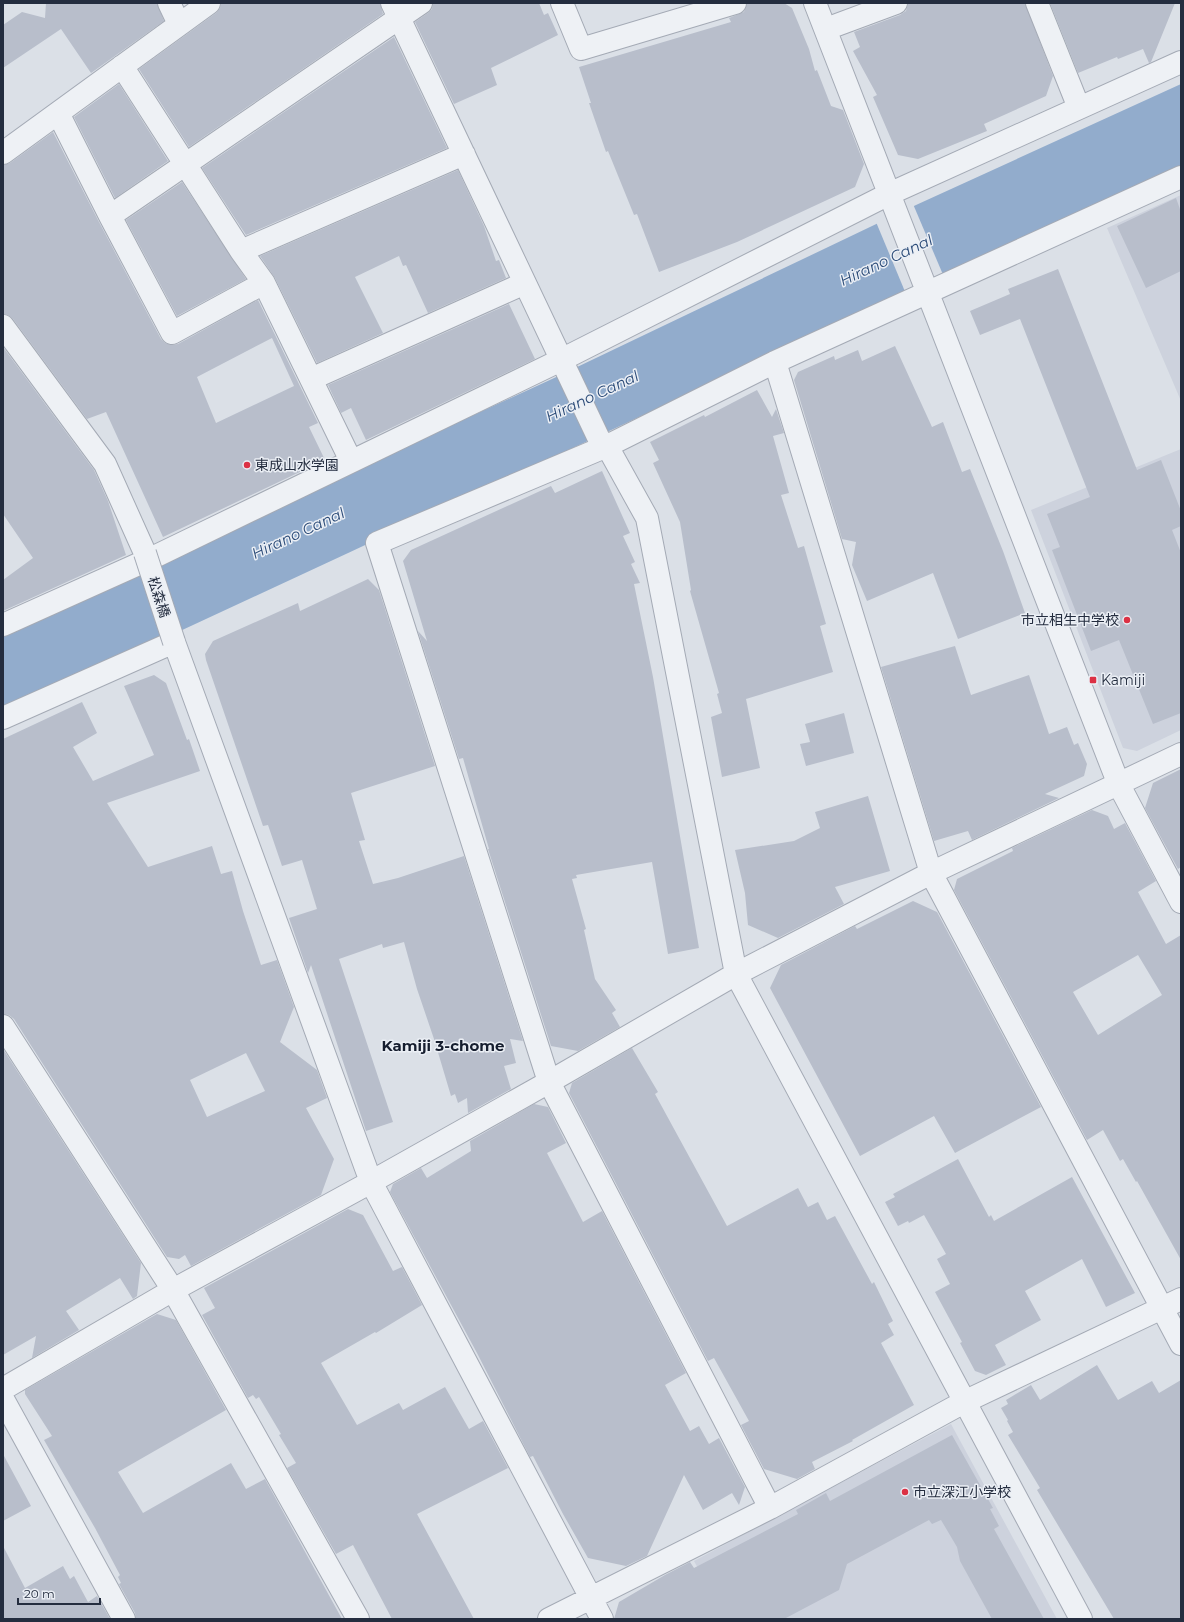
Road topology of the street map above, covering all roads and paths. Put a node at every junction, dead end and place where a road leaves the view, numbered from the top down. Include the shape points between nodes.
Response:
1 (169, 3) edge
2 (209, 3) edge
3 (421, 3) edge
4 (562, 3) edge
5 (735, 3) edge
6 (815, 3) edge
7 (896, 3) edge
8 (1037, 3) edge
9 (396, 11) edge
10 (179, 24) junction
11 (826, 29) junction
12 (1181, 62) edge
13 (122, 66) junction
14 (1079, 108) junction
15 (58, 113) junction
16 (3, 153) edge
17 (464, 154) junction
18 (185, 165) junction
19 (1181, 177) edge
20 (892, 201) junction
21 (110, 216) junction
22 (240, 251) junction
23 (264, 283) junction
24 (525, 283) junction
25 (926, 289) junction
26 (3, 326) edge
27 (775, 362) junction
28 (563, 363) junction
29 (311, 379) junction
30 (603, 443) junction
31 (351, 461) junction
32 (3, 625) edge
33 (174, 642) junction
34 (3, 718) edge
35 (1181, 754) edge
36 (1119, 785) junction
37 (930, 873) junction
38 (1181, 902) edge
39 (736, 974) junction
40 (3, 1026) edge
41 (549, 1082) junction
42 (370, 1182) junction
43 (173, 1290) junction
44 (1181, 1299) edge
45 (1162, 1309) junction
46 (1181, 1344) edge
47 (3, 1389) edge
48 (3, 1399) edge
49 (964, 1402) junction
50 (770, 1508) junction
51 (591, 1598) junction
52 (124, 1619) edge
53 (358, 1619) edge
54 (548, 1619) edge
55 (602, 1619) edge
56 (1081, 1619) edge

1 - 10 street
2 - 10 street
3 - 9 street
4 - 5 street via 581,49
6 - 11 street
7 - 11 street
8 - 14 street
9 - 17 street
9 - 18 street
10 - 13 street
11 - 20 street
12 - 14 street
13 - 15 street
13 - 18 street
14 - 20 street
15 - 16 street
15 - 21 street
17 - 22 street
17 - 24 street
18 - 21 street
18 - 22 street
19 - 25 street
20 - 25 street
20 - 28 street
21 - 23 street via 172,333
22 - 23 street
23 - 29 street
24 - 28 street
24 - 29 street
25 - 27 street
25 - 36 street
26 - 33 street, 松森橋, bridge via 105,464 145,553
27 - 30 street
27 - 37 street
28 - 30 street
28 - 31 street
29 - 31 street
30 - 39 street via 647,518
30 - 41 street via 377,543
31 - 32 street via 152,558
33 - 34 street
33 - 42 street, 松森橋
35 - 36 street
36 - 37 street
36 - 38 street
37 - 39 street
37 - 45 street
39 - 41 street
39 - 49 street
40 - 43 street
41 - 42 street
41 - 50 street
42 - 43 street
42 - 51 street, 松森橋
43 - 47 street
43 - 53 street
44 - 45 street
45 - 46 street
45 - 49 street
48 - 52 street
49 - 50 street
49 - 56 street
50 - 51 street
51 - 54 street
51 - 55 street, 松森橋

